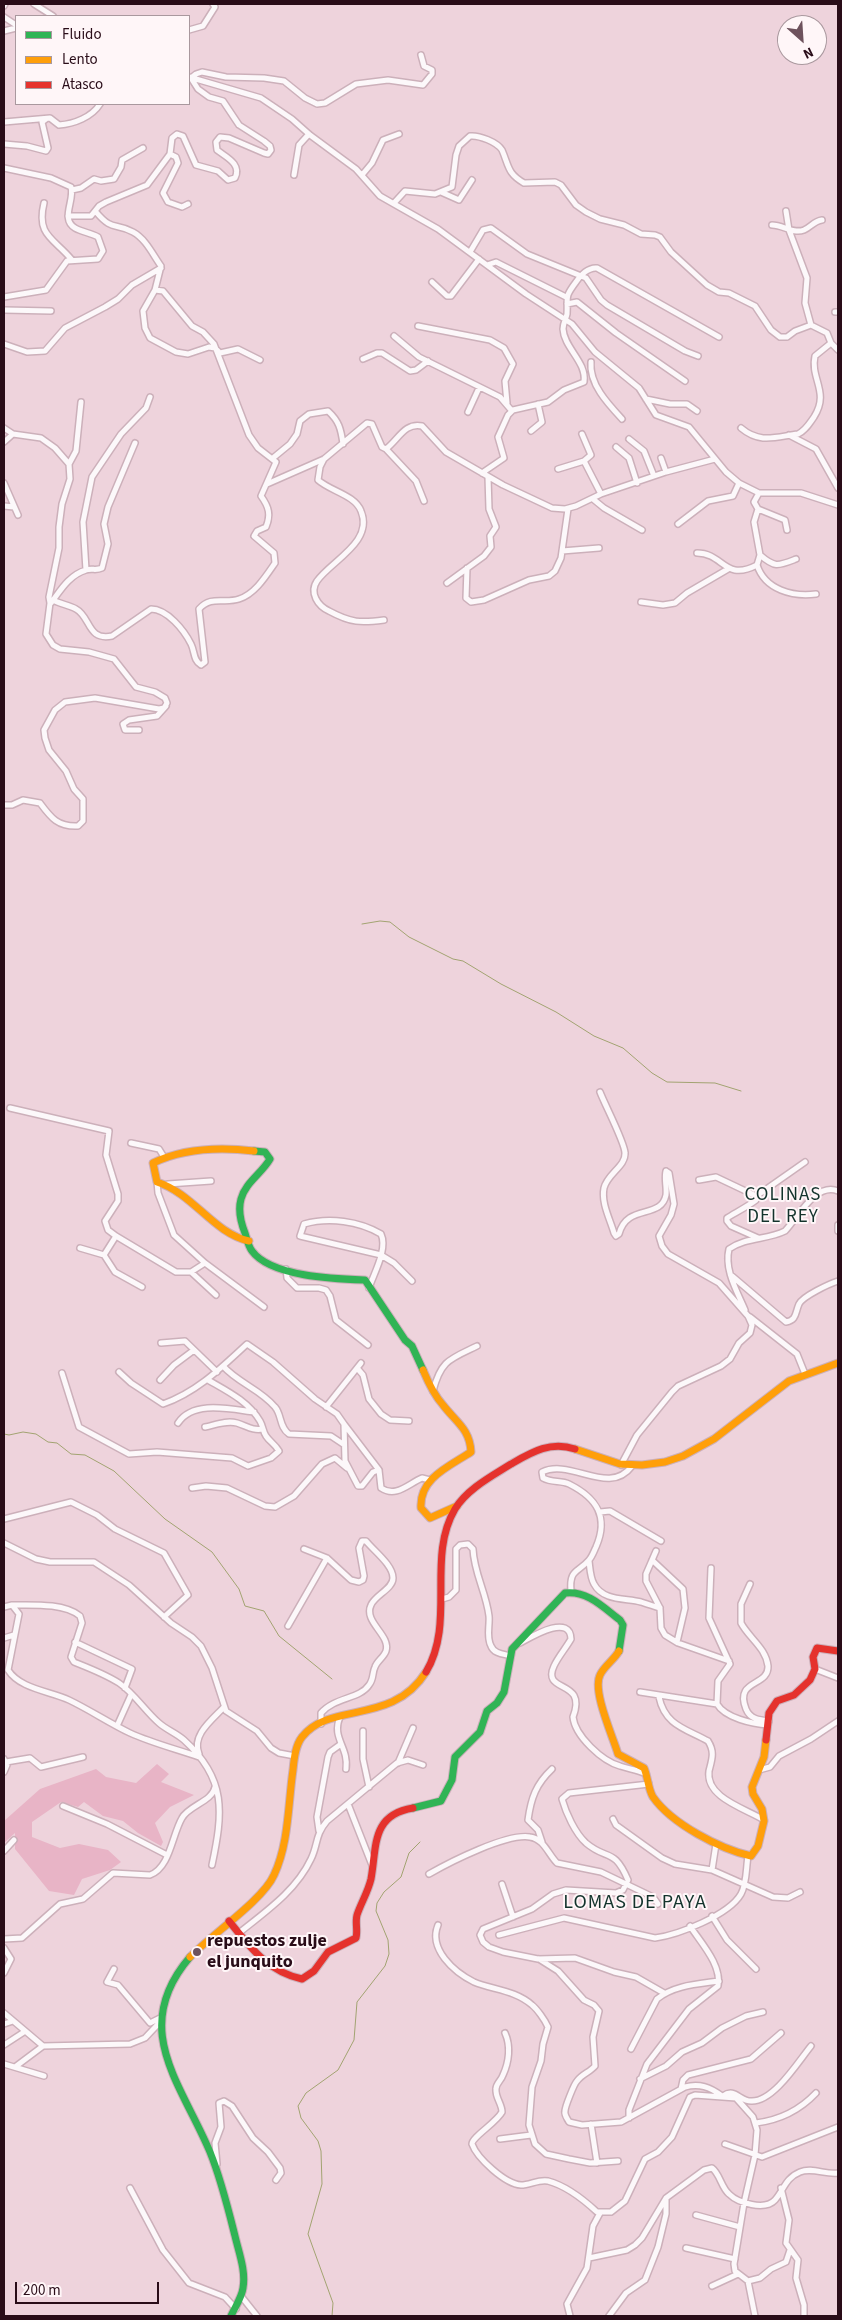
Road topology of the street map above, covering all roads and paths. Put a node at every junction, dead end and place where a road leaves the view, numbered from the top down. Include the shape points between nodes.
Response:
1 (34, 4) edge
2 (213, 4) edge
3 (51, 15) edge
4 (4, 17) edge
5 (15, 25) edge
6 (190, 30) edge
7 (421, 55) dead end
8 (190, 78) edge
9 (99, 105) edge
10 (46, 118) junction
11 (4, 122) edge
12 (308, 134) junction
13 (398, 134) dead end
14 (4, 144) edge
15 (143, 148) dead end
16 (170, 154) junction
17 (4, 168) edge
18 (294, 175) dead end
19 (362, 175) junction
20 (472, 180) dead end
21 (72, 190) junction
22 (441, 192) junction
23 (44, 203) dead end
24 (394, 203) junction
25 (188, 204) dead end
26 (786, 211) dead end
27 (96, 212) junction
28 (68, 216) junction
29 (822, 220) dead end
30 (772, 225) dead end
31 (789, 230) junction
32 (470, 252) junction
33 (479, 258) junction
34 (72, 260) junction
35 (487, 265) junction
36 (161, 268) junction
37 (581, 275) junction
38 (432, 282) dead end
39 (155, 290) junction
40 (4, 297) edge
41 (566, 297) junction
42 (567, 304) junction
43 (4, 310) edge
44 (51, 311) dead end
45 (566, 319) junction
46 (811, 325) junction
47 (418, 326) dead end
48 (394, 336) dead end
49 (719, 337) dead end
50 (831, 343) junction
51 (4, 344) edge
52 (215, 348) junction
53 (838, 350) edge
54 (698, 356) dead end
55 (364, 359) dead end
56 (260, 360) dead end
57 (428, 361) junction
58 (591, 362) dead end
59 (685, 381) dead end
60 (479, 388) junction
61 (150, 397) dead end
62 (646, 399) junction
63 (81, 402) dead end
64 (507, 403) junction
65 (538, 404) junction
66 (697, 410) dead end
67 (512, 411) junction
68 (468, 412) dead end
69 (622, 419) dead end
70 (4, 428) edge
71 (741, 428) dead end
72 (531, 431) dead end
73 (13, 434) junction
74 (582, 434) dead end
75 (789, 435) junction
76 (629, 439) dead end
77 (4, 442) edge
78 (135, 443) dead end
79 (343, 444) junction
80 (616, 447) dead end
81 (386, 449) junction
82 (273, 458) junction
83 (661, 458) dead end
84 (324, 459) junction
85 (715, 459) junction
86 (584, 461) junction
87 (69, 464) junction
88 (558, 469) dead end
89 (666, 472) junction
90 (482, 473) junction
91 (654, 476) junction
92 (488, 477) junction
93 (4, 483) edge
94 (637, 483) junction
95 (739, 483) junction
96 (266, 484) junction
97 (838, 488) edge
98 (760, 493) junction
99 (601, 494) junction
100 (592, 499) junction
101 (424, 501) dead end
102 (838, 505) edge
103 (4, 506) edge
104 (14, 507) junction
105 (568, 508) junction
106 (758, 509) junction
107 (18, 515) dead end
108 (678, 524) dead end
109 (642, 530) dead end
110 (787, 530) dead end
111 (599, 548) dead end
112 (562, 551) junction
113 (697, 553) dead end
114 (760, 555) junction
115 (796, 559) dead end
116 (757, 565) junction
117 (467, 568) junction
118 (728, 569) junction
119 (86, 570) junction
120 (447, 583) dead end
121 (816, 594) dead end
122 (52, 602) junction
123 (641, 602) dead end
124 (384, 620) dead end
125 (167, 703) junction
126 (139, 730) dead end
127 (4, 804) edge
128 (600, 1092) dead end
129 (10, 1108) dead end
130 (131, 1143) dead end
131 (164, 1157) junction
132 (805, 1162) dead end
133 (699, 1180) dead end
134 (211, 1181) dead end
135 (157, 1182) junction
136 (168, 1184) junction
137 (838, 1191) edge
138 (755, 1198) junction
139 (838, 1225) edge
140 (838, 1231) edge
141 (116, 1236) junction
142 (759, 1238) junction
143 (249, 1241) junction
144 (80, 1248) dead end
145 (104, 1255) junction
146 (380, 1255) junction
147 (205, 1262) junction
148 (286, 1269) junction
149 (191, 1272) junction
150 (730, 1273) junction
151 (412, 1281) dead end
152 (838, 1281) edge
153 (142, 1287) dead end
154 (369, 1288) junction
155 (216, 1295) dead end
156 (264, 1307) dead end
157 (748, 1316) junction
158 (161, 1343) dead end
159 (368, 1345) dead end
160 (477, 1346) dead end
161 (194, 1350) junction
162 (361, 1363) dead end
163 (838, 1363) edge
164 (223, 1366) junction
165 (357, 1368) junction
166 (119, 1372) dead end
167 (217, 1372) junction
168 (62, 1373) dead end
169 (805, 1374) junction
170 (160, 1380) dead end
171 (208, 1380) junction
172 (433, 1391) junction
173 (326, 1407) junction
174 (254, 1412) junction
175 (409, 1422) dead end
176 (178, 1423) dead end
177 (344, 1424) junction
178 (205, 1427) dead end
179 (264, 1429) junction
180 (343, 1444) junction
181 (620, 1465) junction
182 (632, 1466) junction
183 (349, 1470) junction
184 (379, 1470) junction
185 (430, 1480) junction
186 (192, 1488) dead end
187 (457, 1506) junction
188 (600, 1512) junction
189 (4, 1519) edge
190 (661, 1541) dead end
191 (4, 1543) edge
192 (304, 1549) dead end
193 (656, 1551) dead end
194 (328, 1558) junction
195 (652, 1560) junction
196 (589, 1561) junction
197 (711, 1568) dead end
198 (750, 1584) dead end
199 (571, 1591) junction
200 (442, 1599) junction
201 (12, 1605) junction
202 (4, 1606) edge
203 (660, 1608) junction
204 (164, 1617) junction
205 (288, 1626) dead end
206 (14, 1635) junction
207 (4, 1638) edge
208 (75, 1642) junction
209 (677, 1642) junction
210 (514, 1646) junction
211 (838, 1651) edge
212 (511, 1656) junction
213 (730, 1664) junction
214 (815, 1669) junction
215 (6, 1674) edge
216 (838, 1678) edge
217 (125, 1688) junction
218 (640, 1692) dead end
219 (131, 1695) junction
220 (659, 1697) junction
221 (717, 1704) junction
222 (224, 1707) junction
223 (340, 1717) junction
224 (838, 1721) edge
225 (768, 1723) junction
226 (321, 1724) junction
227 (117, 1726) junction
228 (413, 1728) dead end
229 (363, 1731) dead end
230 (341, 1744) junction
231 (295, 1756) junction
232 (83, 1757) dead end
233 (202, 1758) junction
234 (5, 1761) edge
235 (398, 1763) junction
236 (423, 1765) dead end
237 (346, 1769) dead end
238 (552, 1769) dead end
239 (759, 1770) junction
240 (4, 1772) edge
241 (646, 1774) junction
242 (649, 1784) junction
243 (215, 1786) junction
244 (369, 1786) junction
245 (348, 1804) junction
246 (64, 1806) dead end
247 (614, 1820) dead end
248 (764, 1821) junction
249 (319, 1832) junction
250 (14, 1840) dead end
251 (542, 1842) junction
252 (716, 1844) junction
253 (4, 1851) edge
254 (167, 1855) junction
255 (748, 1856) junction
256 (212, 1865) dead end
257 (372, 1866) junction
258 (712, 1870) junction
259 (429, 1874) dead end
260 (502, 1884) dead end
261 (744, 1884) junction
262 (626, 1885) junction
263 (800, 1892) dead end
264 (658, 1904) dead end
265 (513, 1916) junction
266 (712, 1916) junction
267 (229, 1921) junction
268 (438, 1925) dead end
269 (690, 1926) junction
270 (239, 1933) junction
271 (499, 1934) dead end
272 (4, 1939) edge
273 (4, 1948) edge
274 (538, 1959) junction
275 (114, 1969) dead end
276 (756, 1970) dead end
277 (4, 1973) edge
278 (719, 1981) junction
279 (664, 1993) junction
280 (763, 2012) dead end
281 (4, 2013) edge
282 (162, 2019) junction
283 (13, 2020) junction
284 (4, 2024) edge
285 (24, 2032) junction
286 (505, 2032) dead end
287 (782, 2033) dead end
288 (4, 2045) edge
289 (43, 2046) junction
290 (811, 2046) dead end
291 (631, 2050) dead end
292 (4, 2064) edge
293 (15, 2067) junction
294 (44, 2076) dead end
295 (640, 2079) junction
296 (681, 2089) junction
297 (816, 2093) dead end
298 (723, 2096) junction
299 (629, 2118) junction
300 (756, 2123) junction
301 (590, 2124) junction
302 (838, 2127) edge
303 (531, 2135) junction
304 (500, 2139) dead end
305 (725, 2144) dead end
306 (755, 2155) junction
307 (618, 2161) dead end
308 (597, 2163) junction
309 (216, 2172) junction
310 (838, 2173) edge
311 (276, 2180) dead end
312 (130, 2188) dead end
313 (781, 2188) junction
314 (666, 2198) junction
315 (744, 2203) junction
316 (600, 2213) junction
317 (696, 2215) dead end
318 (740, 2227) junction
319 (686, 2248) dead end
320 (790, 2250) junction
321 (589, 2258) junction
322 (735, 2259) junction
323 (738, 2274) junction
324 (748, 2281) junction
325 (712, 2286) dead end
326 (241, 2296) junction
327 (236, 2309) junction
328 (255, 2314) edge
329 (231, 2316) edge
330 (570, 2316) edge
331 (609, 2316) edge
332 (755, 2316) edge
333 (804, 2316) edge

1 - 3 street
2 - 6 street via 203,26
4 - 5 street
7 - 8 street via 424,66 432,70 423,85 388,80 356,84 317,104 284,81 202,72
8 - 12 street via 261,98 292,118
8 - 16 street via 209,97 223,101 239,125 264,141 271,150 268,154 229,138 220,138 216,142 217,150 233,161 237,168 232,180 218,171 196,166 183,136 174,135
9 - 10 street via 69,124 60,125
10 - 11 street
10 - 14 street via 42,122 46,151
12 - 18 street via 298,144
12 - 19 street
13 - 19 street via 383,140 372,164
15 - 21 street via 122,160 114,179 94,179
16 - 25 street via 178,163 163,193 168,202 182,208
16 - 27 street via 147,185 106,202
17 - 21 street via 51,178
19 - 24 street via 380,196
20 - 22 street via 460,200
21 - 28 street
22 - 24 street via 405,191
22 - 46 street via 452,187 459,146 470,136 479,136 500,147 509,170 524,182 555,182 586,212 641,234 660,238 707,285 755,306 780,337 787,337
23 - 34 street via 40,218 46,234
24 - 32 street
26 - 31 street
27 - 28 street via 91,216
27 - 36 street via 108,226 128,230 140,237
28 - 34 street via 74,228 98,237 103,251 98,259
29 - 31 street via 803,231
30 - 31 street via 783,225
31 - 46 street via 808,278 805,303
32 - 33 street
32 - 37 street via 483,230 491,228 527,254
33 - 35 street
33 - 38 street via 451,296
34 - 40 street via 61,267 46,290
35 - 41 street via 496,262
35 - 45 street
36 - 39 street
36 - 51 street via 132,285 118,299 65,328 44,351 27,352
37 - 41 street
37 - 49 street via 597,268
37 - 54 street via 607,305
39 - 52 street via 163,291
39 - 52 street via 143,311 150,338 176,352 188,354
41 - 42 street
42 - 45 street
42 - 59 street via 577,302
43 - 44 street
45 - 62 street via 595,352 634,383
45 - 65 street via 563,330 579,360 584,382 564,390 548,402
46 - 50 street via 827,333
47 - 64 street via 490,340 504,348 513,364 505,381
48 - 57 street via 410,351
50 - 53 street
50 - 75 street via 818,351 814,361 821,405 803,432
52 - 56 street via 220,353 238,350
52 - 82 street via 249,435 258,448
55 - 57 street via 382,353 410,371
57 - 60 street
58 - 69 street via 598,388
60 - 64 street
60 - 68 street
61 - 119 street via 146,408 120,434 92,478 83,522
62 - 66 street via 687,404
62 - 85 street via 656,415 689,427
63 - 87 street via 76,451
64 - 67 street
65 - 67 street
65 - 72 street via 542,422
67 - 90 street via 498,437 503,460
70 - 73 street
71 - 75 street via 760,439
73 - 77 street
73 - 87 street via 41,438
74 - 86 street via 591,452
75 - 97 street via 816,449
76 - 91 street via 644,451
78 - 119 street via 108,507 104,524 108,544 102,568
79 - 81 street via 367,423 375,428 382,447
79 - 82 street via 337,419 328,410 309,414 300,421 290,444
79 - 84 street
80 - 94 street via 628,458
81 - 90 street via 407,428 417,424 446,452
81 - 101 street via 416,481
82 - 96 street via 276,466
83 - 89 street
84 - 96 street
84 - 124 street via 318,480 356,503 364,525 346,555 317,581 314,590 316,601 347,621
85 - 89 street
85 - 95 street
86 - 88 street
86 - 99 street
87 - 122 street via 70,479 62,504 59,548 49,597
89 - 91 street
90 - 92 street
91 - 94 street
92 - 105 street via 552,508
92 - 117 street via 489,509 496,527 490,536 489,552
93 - 104 street
94 - 99 street
95 - 98 street
95 - 108 street via 733,496 708,501
96 - 122 street via 261,496 269,509 270,519 266,527 254,536 274,553 275,563 248,594 238,600 213,600 199,609 204,665 195,660 186,635 159,609 151,609 112,636 100,637 90,629 78,610
98 - 102 street via 801,493
98 - 106 street via 754,502
99 - 100 street
100 - 105 street
100 - 109 street
103 - 104 street
104 - 107 street
105 - 112 street
106 - 110 street via 785,520
106 - 114 street via 754,522
111 - 112 street
112 - 117 street via 555,571 549,576 529,580 477,602 466,598
113 - 118 street via 709,555
114 - 115 street via 776,565
114 - 116 street
116 - 118 street via 740,571
116 - 121 street via 760,574 781,592
117 - 120 street
118 - 123 street via 675,603
119 - 122 street via 61,587
122 - 125 street via 46,634 53,645 114,659 136,688 155,692
125 - 126 street via 165,710 157,716 129,720 123,724 125,730
125 - 127 street via 159,709 95,698 65,702 55,710 44,730 45,738 49,750 84,799 83,821 78,826 54,822 40,803 24,800 12,805
128 - 157 street via 626,1155 604,1188 604,1202 614,1233 616,1236 619,1234 621,1225 629,1216 655,1209 662,1203 666,1195 664,1176 666,1171 669,1172 674,1204 659,1236 662,1246 668,1254 719,1283
129 - 141 street via 109,1131 106,1155 118,1201 105,1221 108,1230
130 - 131 street via 159,1149
131 - 135 street via 153,1163
131 - 143 street via 204,1150 265,1152 270,1159 266,1169 249,1183 241,1199 241,1224
132 - 138 street
133 - 138 street via 716,1177
134 - 136 street
135 - 136 street
135 - 147 street via 174,1235
136 - 143 street via 241,1241
137 - 142 street via 832,1188 816,1193 785,1231
138 - 142 street via 753,1203 747,1204 727,1221 731,1226
139 - 140 street
141 - 145 street
141 - 149 street via 176,1272
142 - 150 street via 737,1243 729,1249
143 - 148 street via 253,1252 271,1266
144 - 145 street
145 - 153 street via 115,1272
146 - 146 street via 383,1238 368,1226 315,1221 301,1228 300,1236
146 - 151 street via 394,1263
146 - 154 street
147 - 149 street
147 - 156 street
148 - 154 street via 339,1280 365,1280
148 - 159 street via 287,1278 297,1288 326,1290 336,1320
149 - 155 street
150 - 152 street via 786,1322 796,1316 800,1302 806,1297
150 - 157 street
154 - 172 street via 404,1340 412,1346
157 - 169 street via 797,1354
157 - 181 street via 752,1325 750,1333 739,1343 730,1359 678,1386 637,1435
158 - 161 street via 185,1341
160 - 172 street via 446,1363 438,1372
161 - 167 street
161 - 170 street
162 - 165 street
163 - 169 street
164 - 167 street
164 - 173 street via 247,1344
164 - 180 street via 232,1376 253,1386 274,1406 289,1434 331,1436
165 - 173 street
165 - 175 street via 363,1375 369,1399 381,1414 390,1420
166 - 171 street via 164,1404 192,1392
167 - 171 street
168 - 179 street via 80,1428 130,1454 157,1452 232,1458 248,1466 271,1458 279,1451
169 - 182 street via 784,1384 722,1435 691,1452 665,1462
171 - 174 street via 233,1393
172 - 185 street via 444,1408 467,1430 471,1441 470,1452
173 - 177 street
174 - 176 street via 199,1408 184,1414
174 - 179 street
177 - 180 street
177 - 184 street
178 - 179 street via 227,1422 252,1430
180 - 183 street
181 - 182 street
181 - 187 street via 553,1445 535,1450 468,1494
182 - 188 street via 613,1479 556,1469 542,1472 543,1478 549,1482 568,1483 596,1504
183 - 184 street via 358,1486 362,1486 373,1472
183 - 186 street via 335,1458 322,1464 294,1496 275,1507 239,1496 227,1488
184 - 185 street via 381,1488 386,1492 394,1493 422,1478
185 - 187 street via 419,1507 423,1514 430,1518
187 - 200 street via 445,1539
188 - 190 street via 610,1511
188 - 196 street via 602,1528
189 - 204 street via 71,1502 115,1529 150,1545 164,1554 188,1595
191 - 204 street via 43,1560 94,1562 129,1586
192 - 194 street
193 - 195 street
194 - 205 street
194 - 226 street via 351,1580 359,1582 364,1576 359,1548 362,1541 366,1542 390,1569 393,1578 391,1585 371,1604 370,1613 386,1644 373,1678 363,1691 327,1706 320,1713
195 - 203 street via 646,1581
195 - 209 street via 683,1589 685,1608
196 - 199 street via 574,1572
196 - 203 street via 590,1576 600,1591 610,1597
197 - 213 street via 709,1618
198 - 225 street via 741,1604 741,1623 763,1650 768,1668 765,1676 746,1689 743,1695 747,1713
199 - 210 street
199 - 241 street via 580,1592 623,1625 621,1647 598,1680 601,1706 618,1754 637,1763
200 - 212 street via 456,1590 456,1549 468,1544 473,1549 474,1566 485,1592 491,1646 495,1651
200 - 223 street via 438,1647 428,1670 414,1688 380,1709
201 - 202 street
201 - 206 street via 19,1614
201 - 208 street via 41,1606 77,1613 82,1622
203 - 209 street via 661,1628 665,1635
204 - 222 street via 201,1646 212,1668
206 - 207 street
206 - 215 street
208 - 217 street via 71,1657 74,1662
208 - 217 street via 132,1669
209 - 213 street via 724,1658
210 - 212 street
210 - 241 street via 549,1629 567,1629 572,1639 553,1667 552,1676 554,1682 577,1700 573,1718 579,1733 600,1756 618,1766
211 - 214 street via 817,1648 813,1657
212 - 257 street via 504,1692 488,1711 480,1732 459,1750 452,1780 441,1801 391,1816 377,1837
213 - 221 street via 718,1681
214 - 216 street
214 - 225 street via 810,1680 794,1695 777,1701 769,1713
215 - 227 street via 68,1699
217 - 219 street
218 - 220 street
219 - 227 street
219 - 233 street
220 - 221 street via 664,1695
220 - 248 street via 678,1727 708,1741 713,1752 710,1783 717,1793
221 - 225 street via 725,1712 754,1724
222 - 231 street via 233,1717 257,1731 272,1748
222 - 233 street via 200,1734 197,1750
223 - 226 street
223 - 230 street via 337,1734
224 - 239 street via 779,1756 770,1767
225 - 239 street
226 - 231 street via 302,1737
227 - 233 street via 157,1744
228 - 235 street
229 - 244 street via 363,1759
230 - 237 street via 346,1752
230 - 249 street via 328,1757 317,1817
231 - 267 street via 280,1854 273,1876 262,1891
232 - 234 street via 41,1766 30,1758
233 - 243 street
234 - 240 street
235 - 236 street via 408,1760
235 - 244 street
238 - 251 street via 539,1782 528,1820 538,1830
239 - 248 street via 752,1787
241 - 242 street
242 - 252 street via 653,1796 670,1814
242 - 262 street via 569,1793 562,1799 587,1844 616,1858 622,1865 628,1880
243 - 254 street via 210,1795 183,1816
243 - 256 street via 220,1805 220,1827
244 - 245 street
245 - 249 street
245 - 257 street
246 - 254 street
247 - 258 street via 616,1825 662,1858 686,1867
248 - 255 street via 758,1846
249 - 270 street via 312,1858 295,1882 278,1901
250 - 253 street
251 - 259 street via 530,1836 508,1839
251 - 262 street via 557,1863 601,1872
252 - 255 street
252 - 258 street
254 - 272 street via 156,1873 113,1873 83,1898 60,1904 22,1938
255 - 261 street
257 - 270 street via 369,1886 356,1920 356,1938 328,1952 314,1971 302,1979 268,1965
258 - 261 street
260 - 265 street
261 - 263 street via 782,1899
261 - 266 street via 735,1902
262 - 264 street via 654,1897
262 - 265 street via 616,1893 566,1890
265 - 274 street via 483,1929 480,1935 482,1942 503,1952
266 - 269 street
266 - 276 street via 727,1940
267 - 270 street
267 - 282 street via 188,1957 175,1976 166,1994
268 - 303 street via 435,1941 441,1955 476,1982 508,1991 533,2005 548,2027 532,2087
269 - 271 street via 670,1936 655,1938 564,1918
269 - 278 street via 709,1954
273 - 277 street via 11,1959
274 - 279 street via 575,1958 636,1977
274 - 301 street via 558,1971 584,2000 598,2008 593,2037 596,2066 577,2081 564,2114 574,2124
275 - 282 street via 107,1982 118,1985 150,2023
278 - 279 street
278 - 295 street via 712,1992 681,2018 647,2064
279 - 291 street via 657,1998
280 - 295 street via 722,2028 702,2043 682,2052 666,2066
281 - 283 street
282 - 289 street via 145,2038 130,2044
282 - 309 street via 166,2057
283 - 284 street
283 - 285 street
285 - 288 street
285 - 289 street
286 - 316 street via 509,2047 507,2065 495,2092 502,2112 490,2127 472,2140 473,2148 492,2170 514,2183 547,2181 575,2194
287 - 296 street via 751,2059 688,2075
289 - 293 street
290 - 298 street via 778,2088 770,2093 749,2102 733,2093
292 - 293 street
293 - 294 street
295 - 299 street
296 - 298 street via 703,2086
296 - 299 street
297 - 300 street via 793,2112 776,2120
298 - 300 street via 736,2098
298 - 316 street via 690,2097 672,2137 658,2152 645,2159 624,2201 617,2210
299 - 301 street via 621,2122
300 - 306 street
301 - 308 street
302 - 306 street via 767,2156
303 - 304 street
303 - 308 street via 546,2154
305 - 306 street
306 - 315 street
307 - 308 street
309 - 311 street via 215,2143 221,2127 218,2109 219,2103 224,2101 232,2106 253,2138 280,2168 281,2173
309 - 326 street via 243,2269
310 - 313 street via 802,2171
312 - 327 street via 163,2250 189,2283 225,2297
313 - 315 street via 772,2203
313 - 320 street via 788,2220 785,2238
314 - 315 street via 704,2170 712,2168 729,2195
314 - 321 street via 635,2245 627,2250
314 - 331 street via 666,2214 658,2247 645,2280 626,2293
315 - 318 street
316 - 321 street via 593,2226
317 - 318 street
318 - 322 street
319 - 322 street
320 - 324 street via 786,2262 760,2278
320 - 333 street via 798,2260 796,2278
321 - 330 street via 567,2304
322 - 323 street
323 - 324 street
323 - 325 street
324 - 332 street
326 - 327 street
326 - 328 street
327 - 329 street

